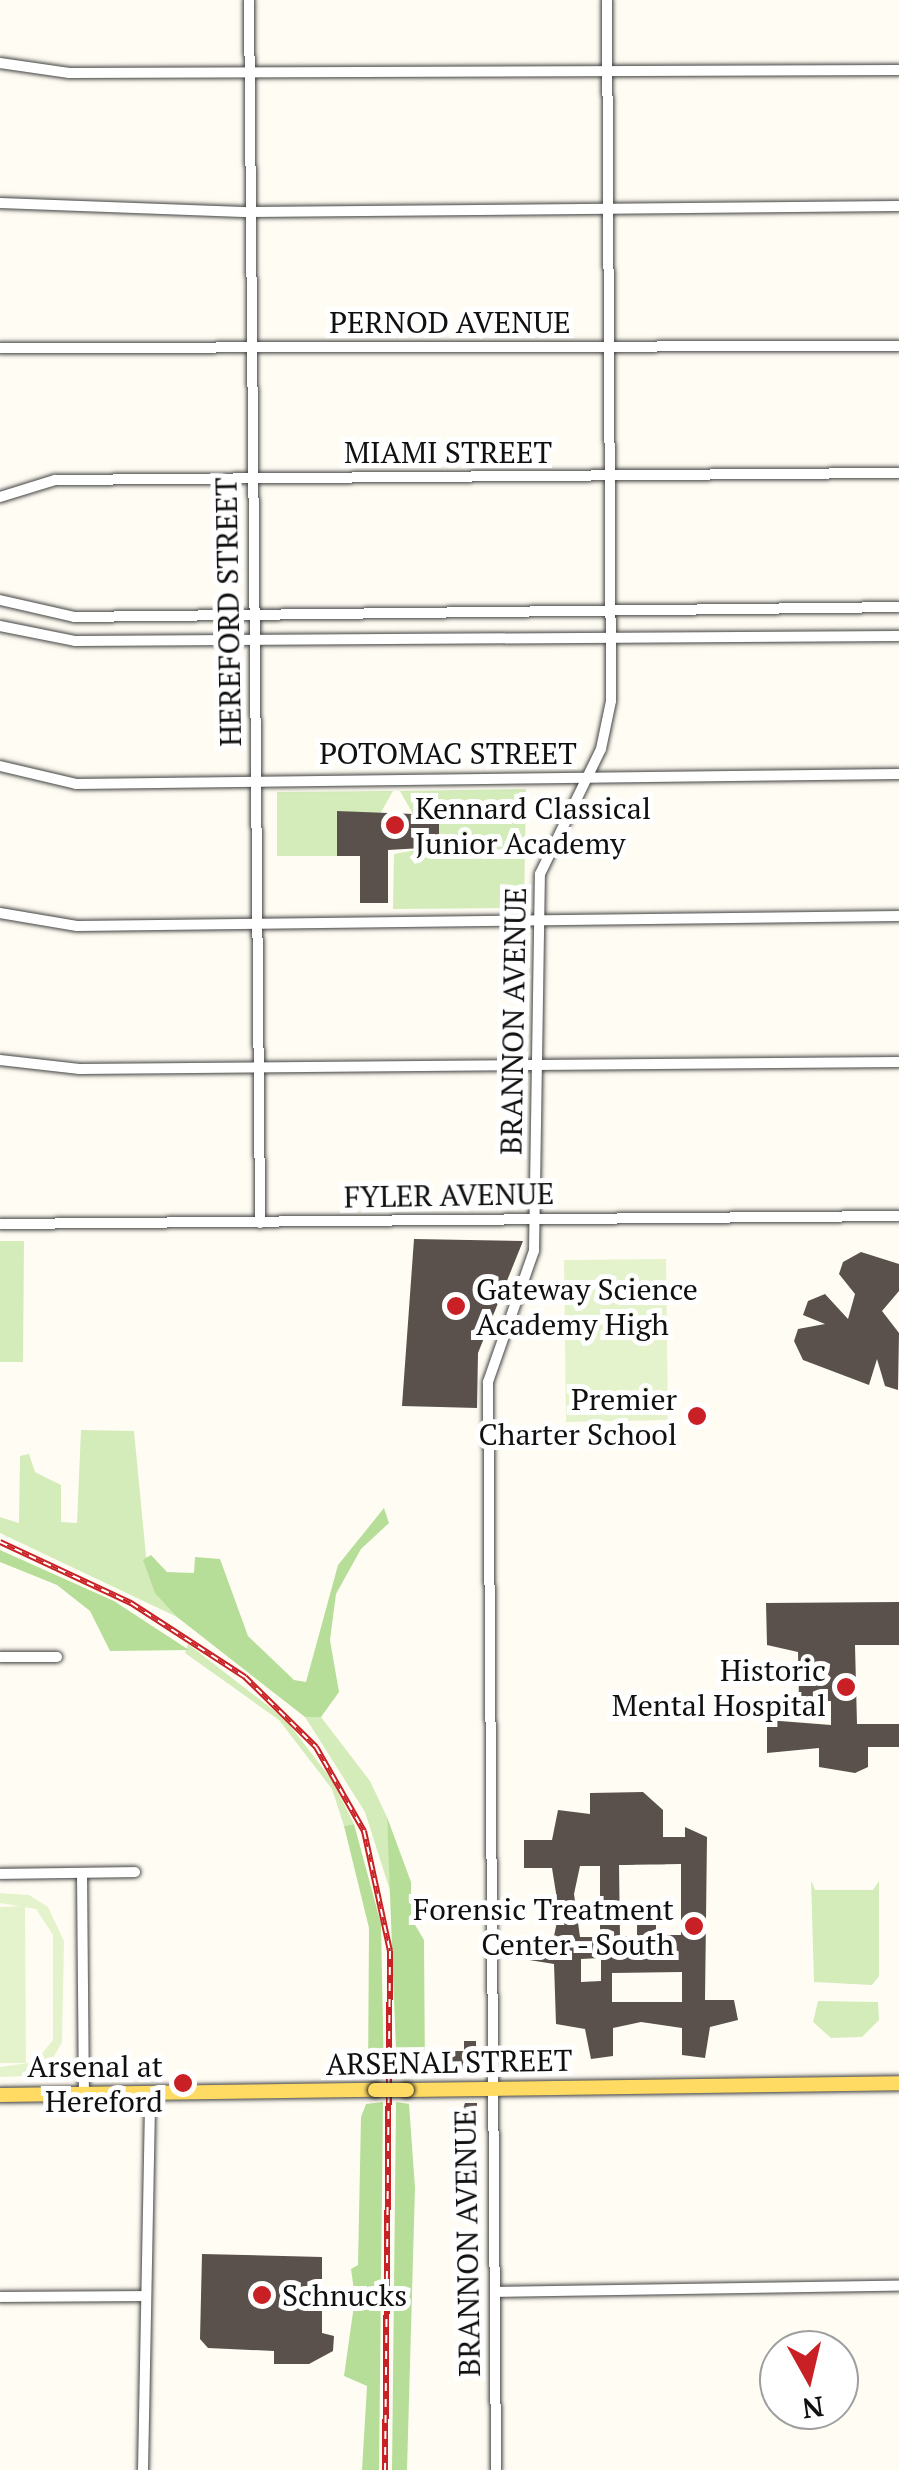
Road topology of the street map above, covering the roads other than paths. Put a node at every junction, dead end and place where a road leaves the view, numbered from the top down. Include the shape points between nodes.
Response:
1 (249, 0) edge
2 (607, 0) edge
3 (0, 63) edge
4 (899, 70) edge
5 (249, 72) junction
6 (607, 72) junction
7 (0, 203) edge
8 (899, 206) edge
9 (608, 207) junction
10 (250, 212) junction
11 (252, 346) junction
12 (899, 346) edge
13 (609, 347) junction
14 (0, 348) edge
15 (899, 473) edge
16 (609, 476) junction
17 (252, 479) junction
18 (0, 497) edge
19 (0, 600) edge
20 (610, 608) junction
21 (899, 609) edge
22 (252, 613) junction
23 (0, 626) edge
24 (610, 635) junction
25 (899, 636) edge
26 (253, 638) junction
27 (0, 766) edge
28 (899, 774) edge
29 (588, 777) junction
30 (255, 780) junction
31 (0, 913) edge
32 (899, 916) edge
33 (537, 921) junction
34 (256, 922) junction
35 (0, 1060) edge
36 (899, 1062) edge
37 (535, 1066) junction
38 (259, 1068) junction
39 (899, 1216) edge
40 (535, 1218) junction
41 (260, 1223) junction
42 (0, 1224) edge
43 (0, 1657) edge
44 (57, 1657) dead end
45 (82, 1872) junction
46 (135, 1872) dead end
47 (0, 1874) edge
48 (899, 2082) edge
49 (489, 2088) junction
50 (150, 2093) junction
51 (84, 2094) junction
52 (0, 2095) edge
53 (899, 2286) edge
54 (495, 2292) junction
55 (146, 2296) junction
56 (0, 2297) edge
57 (143, 2470) edge
58 (496, 2470) edge

1 - 5 street, HEREFORD STREET
2 - 6 street, BRANNON AVENUE
3 - 5 street via 69,73
4 - 6 street
5 - 6 street
5 - 10 street, HEREFORD STREET
6 - 9 street, BRANNON AVENUE
7 - 10 street
8 - 9 street
9 - 10 street
9 - 13 street, BRANNON AVENUE
10 - 11 street, HEREFORD STREET
11 - 13 street, PERNOD AVENUE
11 - 14 street, PERNOD AVENUE
11 - 17 street, HEREFORD STREET
12 - 13 street, PERNOD AVENUE
13 - 16 street, BRANNON AVENUE
15 - 16 street, MIAMI STREET
16 - 17 street, MIAMI STREET
16 - 20 street, BRANNON AVENUE
17 - 18 street, MIAMI STREET via 55,480
17 - 22 street, HEREFORD STREET
19 - 22 street via 74,617
20 - 21 street
20 - 22 street
20 - 24 street, BRANNON AVENUE
22 - 26 street, HEREFORD STREET
23 - 26 street via 74,641
24 - 25 street
24 - 26 street
24 - 29 street, BRANNON AVENUE via 610,720
26 - 30 street, HEREFORD STREET
27 - 30 street, POTOMAC STREET via 76,784
28 - 29 street, POTOMAC STREET
29 - 30 street, POTOMAC STREET
29 - 33 street, BRANNON AVENUE via 544,856
30 - 34 street, HEREFORD STREET
31 - 34 street via 77,926
32 - 33 street
33 - 34 street
33 - 37 street, BRANNON AVENUE
34 - 38 street, HEREFORD STREET
35 - 38 street via 79,1070
36 - 37 street
37 - 38 street
37 - 40 street, BRANNON AVENUE
38 - 41 street, HEREFORD STREET
39 - 40 street, FYLER AVENUE
40 - 41 street, FYLER AVENUE
40 - 49 street, BRANNON AVENUE via 528,1274 488,1382
41 - 42 street, FYLER AVENUE
43 - 44 street
45 - 46 street
45 - 47 street
45 - 51 street
48 - 49 main road, ARSENAL STREET
49 - 50 main road, ARSENAL STREET, bridge
49 - 54 street, BRANNON AVENUE
50 - 51 main road, ARSENAL STREET
50 - 55 street
51 - 52 main road, ARSENAL STREET
53 - 54 street
54 - 58 street, BRANNON AVENUE
55 - 56 street
55 - 57 street

